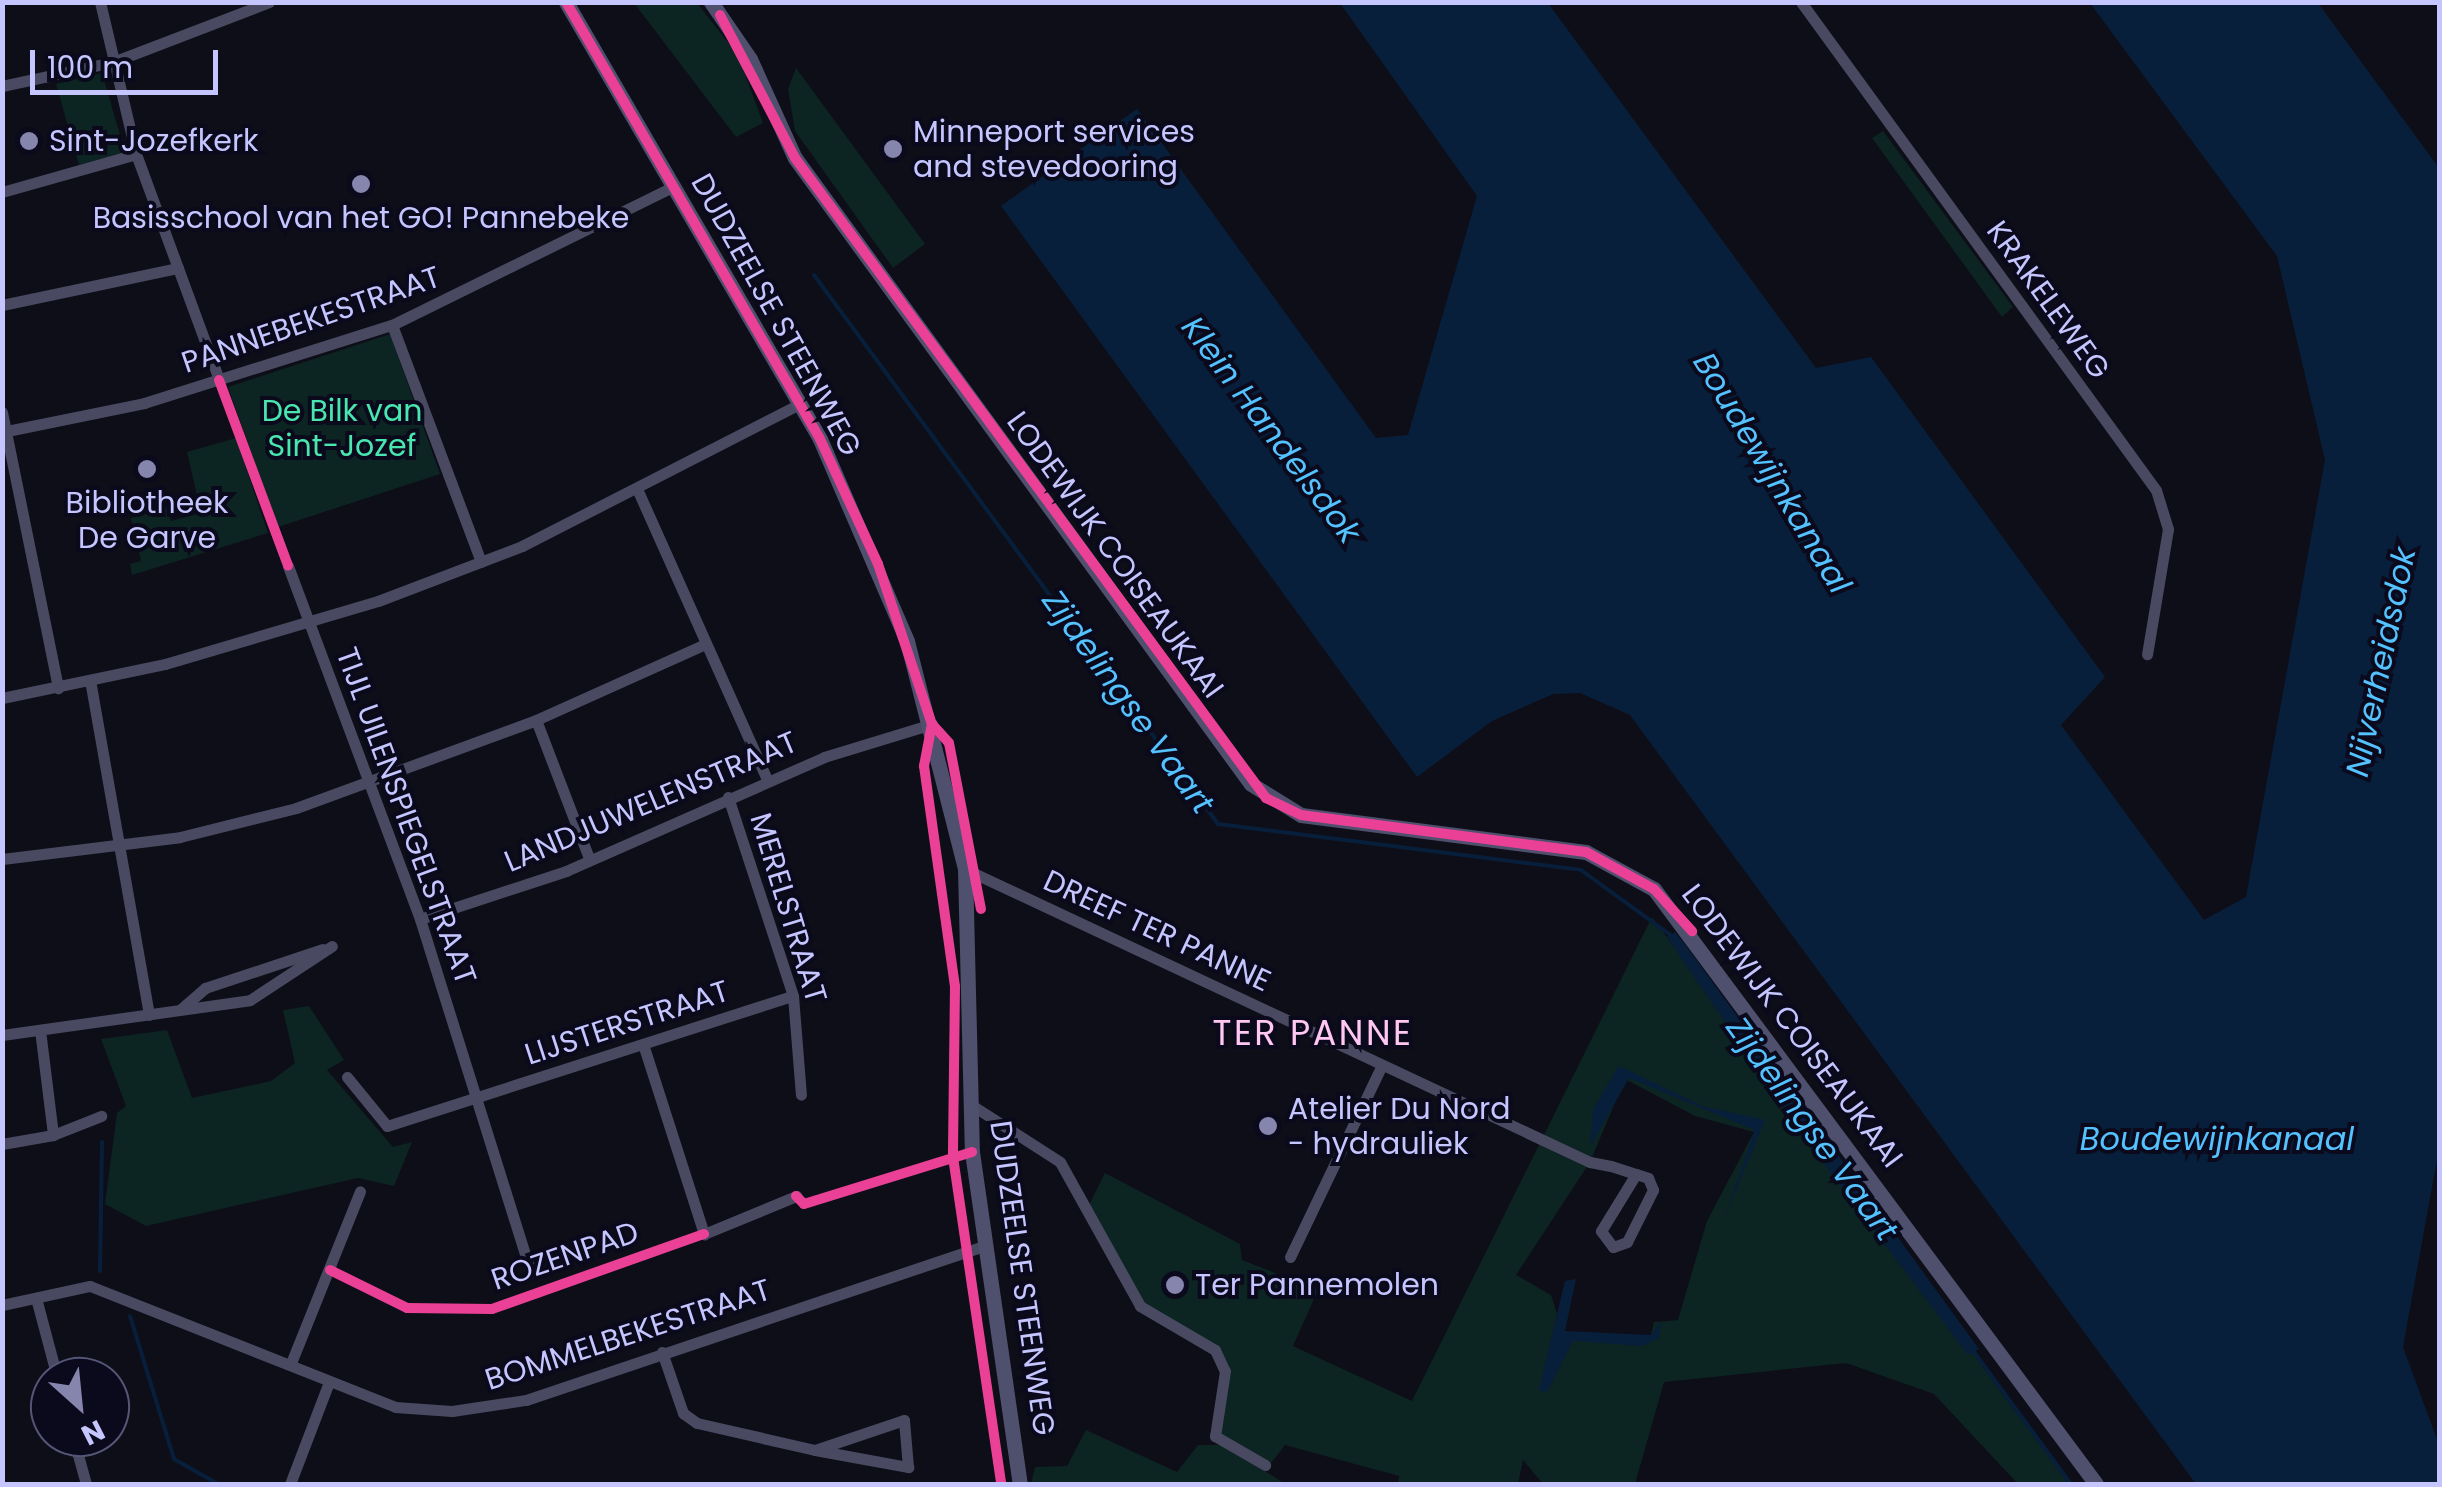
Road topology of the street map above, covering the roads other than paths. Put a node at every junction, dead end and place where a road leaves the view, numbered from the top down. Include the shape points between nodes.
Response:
1 (100, 2) edge
2 (270, 2) edge
3 (566, 2) edge
4 (711, 2) edge
5 (1800, 2) edge
6 (113, 62) junction
7 (2, 86) edge
8 (136, 154) junction
9 (674, 186) junction
10 (2, 192) edge
11 (178, 268) junction
12 (2, 305) edge
13 (392, 325) junction
14 (219, 380) junction
15 (800, 404) junction
16 (2, 412) edge
17 (4, 431) edge
18 (638, 491) junction
19 (481, 562) junction
20 (288, 566) dead end
21 (309, 622) junction
22 (705, 644) junction
23 (2147, 654) dead end
24 (90, 680) junction
25 (58, 688) junction
26 (2, 698) edge
27 (536, 720) junction
28 (932, 724) junction
29 (766, 780) junction
30 (368, 782) junction
31 (728, 797) junction
32 (123, 844) junction
33 (589, 858) junction
34 (2, 859) edge
35 (965, 869) junction
36 (420, 919) junction
37 (793, 996) junction
38 (179, 1010) junction
39 (149, 1015) junction
40 (40, 1030) junction
41 (2, 1035) edge
42 (643, 1044) junction
43 (1382, 1064) junction
44 (347, 1076) dead end
45 (801, 1095) dead end
46 (477, 1098) junction
47 (970, 1104) junction
48 (101, 1116) dead end
49 (53, 1136) junction
50 (2, 1144) edge
51 (1636, 1174) junction
52 (360, 1191) dead end
53 (796, 1196) dead end
54 (984, 1246) junction
55 (1290, 1258) dead end
56 (531, 1273) dead end
57 (36, 1298) junction
58 (2, 1305) edge
59 (662, 1352) junction
60 (52, 1357) edge
61 (291, 1363) junction
62 (329, 1382) junction
63 (815, 1450) junction
64 (79, 1457) edge
65 (1265, 1465) dead end
66 (86, 1484) edge
67 (290, 1484) edge
68 (1020, 1484) edge
69 (2096, 1484) edge

1 - 6 street
2 - 6 street
3 - 9 street, DUDZEELSE STEENWEG
4 - 69 street, LODEWIJK COISEAUKAAI via 750,59 794,158 1251,784 1301,815 1586,852 1654,889
5 - 23 street, KRAKELEWEG via 2156,490 2168,529
6 - 7 street
6 - 8 street
8 - 10 street
8 - 11 street
9 - 13 street, PANNEBEKESTRAAT
9 - 15 street, DUDZEELSE STEENWEG
11 - 12 street
11 - 14 street
13 - 14 street, PANNEBEKESTRAAT
13 - 19 street
14 - 17 street, PANNEBEKESTRAAT
15 - 18 street
15 - 28 street, DUDZEELSE STEENWEG via 878,564
16 - 17 street
17 - 25 street
18 - 19 street
18 - 22 street
19 - 21 street
20 - 21 street, TIJL UILENSPIEGELSTRAAT
21 - 24 street
21 - 30 street, TIJL UILENSPIEGELSTRAAT
22 - 27 street
22 - 29 street
24 - 25 street
24 - 32 street
25 - 26 street
27 - 30 street
27 - 33 street
28 - 29 street, LANDJUWELENSTRAAT
28 - 35 street, DUDZEELSE STEENWEG
29 - 31 street, LANDJUWELENSTRAAT
30 - 32 street via 249,822
30 - 36 street, TIJL UILENSPIEGELSTRAAT
31 - 33 street, LANDJUWELENSTRAAT
31 - 37 street, MERELSTRAAT
32 - 34 street
32 - 39 street
33 - 36 street, LANDJUWELENSTRAAT
35 - 43 street, DREEF TER PANNE
35 - 47 street, DUDZEELSE STEENWEG
36 - 46 street, TIJL UILENSPIEGELSTRAAT
37 - 42 street, LIJSTERSTRAAT
37 - 45 street, MERELSTRAAT
38 - 38 street via 205,988 332,946 250,1000
38 - 39 street
39 - 40 street
40 - 41 street
40 - 49 street
42 - 46 street, LIJSTERSTRAAT
42 - 53 street via 704,1234
43 - 51 street, DREEF TER PANNE via 1566,1151
43 - 55 street
44 - 46 street, LIJSTERSTRAAT via 387,1126
46 - 56 street, TIJL UILENSPIEGELSTRAAT
47 - 54 street, DUDZEELSE STEENWEG
47 - 65 street via 1060,1162 1140,1306 1216,1350 1225,1371 1214,1436
48 - 49 street
49 - 50 street
51 - 51 street via 1601,1232 1613,1247 1627,1242 1653,1190
52 - 61 street
54 - 59 street, BOMMELBEKESTRAAT
54 - 68 street, DUDZEELSE STEENWEG
57 - 58 street, BOMMELBEKESTRAAT
57 - 60 street
57 - 61 street, BOMMELBEKESTRAAT via 102,1289
59 - 62 street, BOMMELBEKESTRAAT via 526,1400 452,1411 395,1406
59 - 63 street via 683,1414 697,1423
61 - 62 street, BOMMELBEKESTRAAT
62 - 67 street
63 - 63 street via 834,1453 908,1467 904,1420
64 - 66 street

